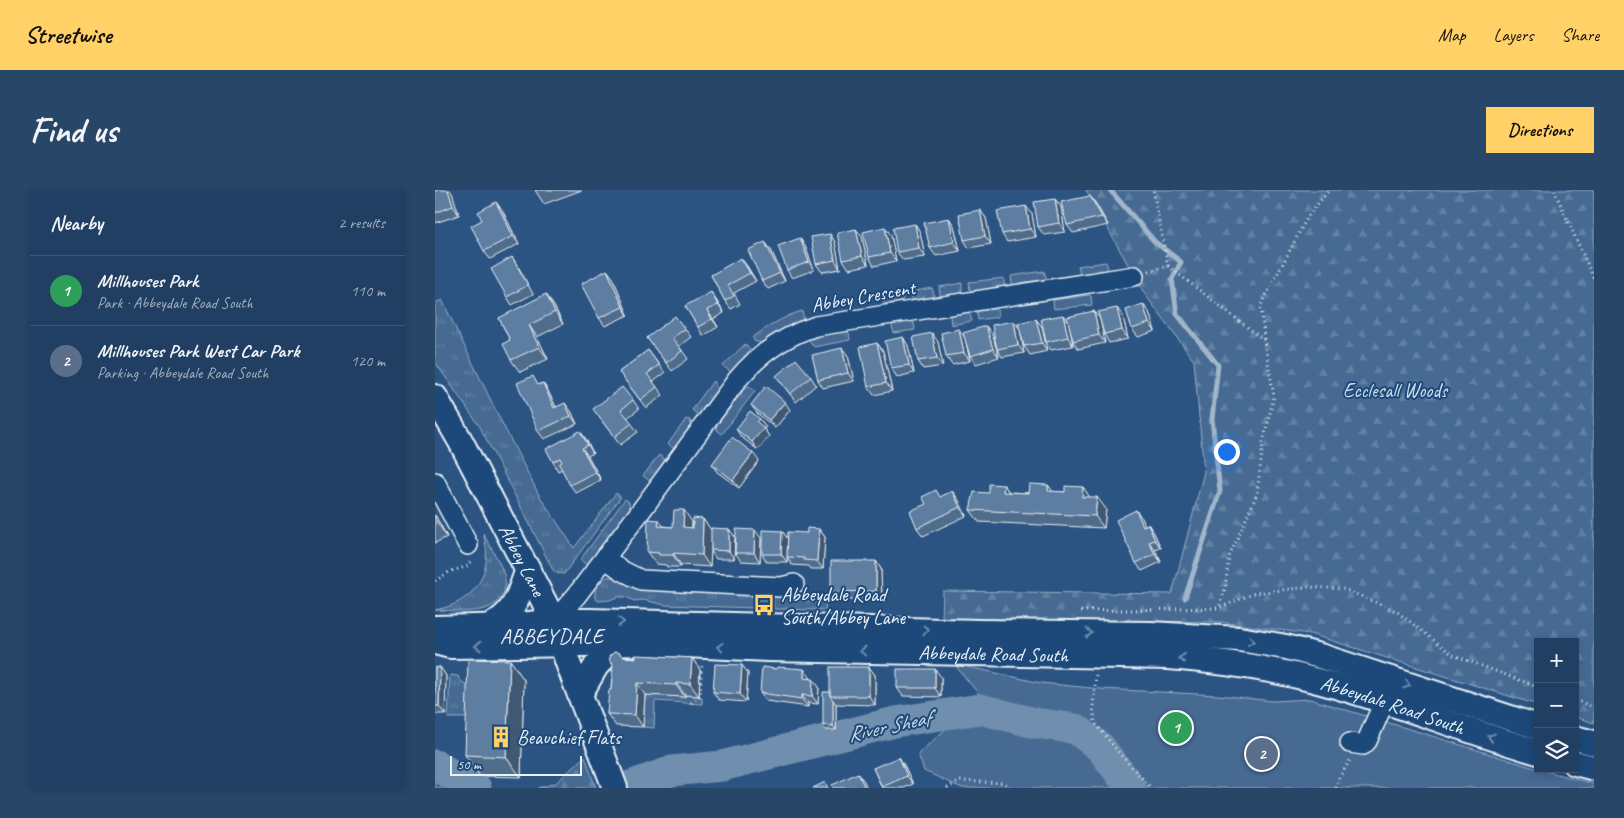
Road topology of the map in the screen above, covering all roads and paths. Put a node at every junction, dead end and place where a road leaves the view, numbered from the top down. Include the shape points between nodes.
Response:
1 (1153, 190) edge
2 (1329, 190) edge
3 (1555, 190) edge
4 (1134, 276) dead end
5 (1594, 280) edge
6 (1264, 340) junction
7 (435, 397) edge
8 (435, 482) edge
9 (468, 545) joint
10 (605, 558) junction
11 (528, 569) junction
12 (435, 581) edge
13 (794, 584) dead end
14 (1219, 608) junction
15 (1081, 611) dead end
16 (554, 621) junction
17 (488, 627) junction
18 (435, 628) edge
19 (435, 642) edge
20 (618, 643) junction
21 (562, 644) junction
22 (703, 646) junction
23 (1096, 655) junction
24 (1534, 685) edge
25 (580, 694) junction
26 (1579, 701) edge
27 (1384, 702) junction
28 (691, 703) dead end
29 (1594, 706) edge
30 (1534, 726) edge
31 (1579, 739) edge
32 (1594, 743) edge
33 (1357, 744) joint
34 (1534, 751) edge
35 (1579, 764) edge
36 (1594, 768) edge
37 (611, 779) edge
38 (947, 788) edge
39 (1011, 788) edge
40 (1151, 788) edge
41 (1336, 788) edge

1 - 6 path via 1168,265
2 - 6 path via 1308,216 1261,305
3 - 5 path
4 - 10 street, Abbey Crescent via 816,326 794,334 764,352 744,372
6 - 14 path via 1274,396 1263,444 1257,494 1229,557
7 - 11 main road, Abbey Lane
8 - 9 street
9 - 12 path via 469,564
10 - 13 street via 641,580 781,587
10 - 16 street, Abbey Crescent
11 - 16 main road, Abbey Lane
11 - 17 main road via 513,607
14 - 15 path
14 - 24 path via 1255,593 1309,587 1343,589 1396,611 1453,655
16 - 17 main road, Abbeydale Road South
16 - 21 main road, Abbey Lane
16 -> 30 main road, Abbeydale Road South via 1232,638 1320,656
17 - 18 main road, Abbeydale Road South
21 -> 19 main road, Abbeydale Road South via 450,646
20 - 21 main road, Abbeydale Road South
20 - 22 main road, Abbeydale Road South
20 - 25 main road via 596,666
21 - 25 main road, Abbey Lane
23 -> 22 main road, Abbeydale Road South
22 - 28 path via 700,696
27 -> 23 main road, Abbeydale Road South via 1315,680 1237,664 1169,657
23 - 40 path via 1095,723
25 - 37 main road, Abbey Lane
26 - 29 path
27 - 33 street via 1370,735
34 -> 27 main road, Abbeydale Road South
31 - 32 main road
33 - 41 path
35 - 36 main road
38 - 39 path via 960,781 1004,783

